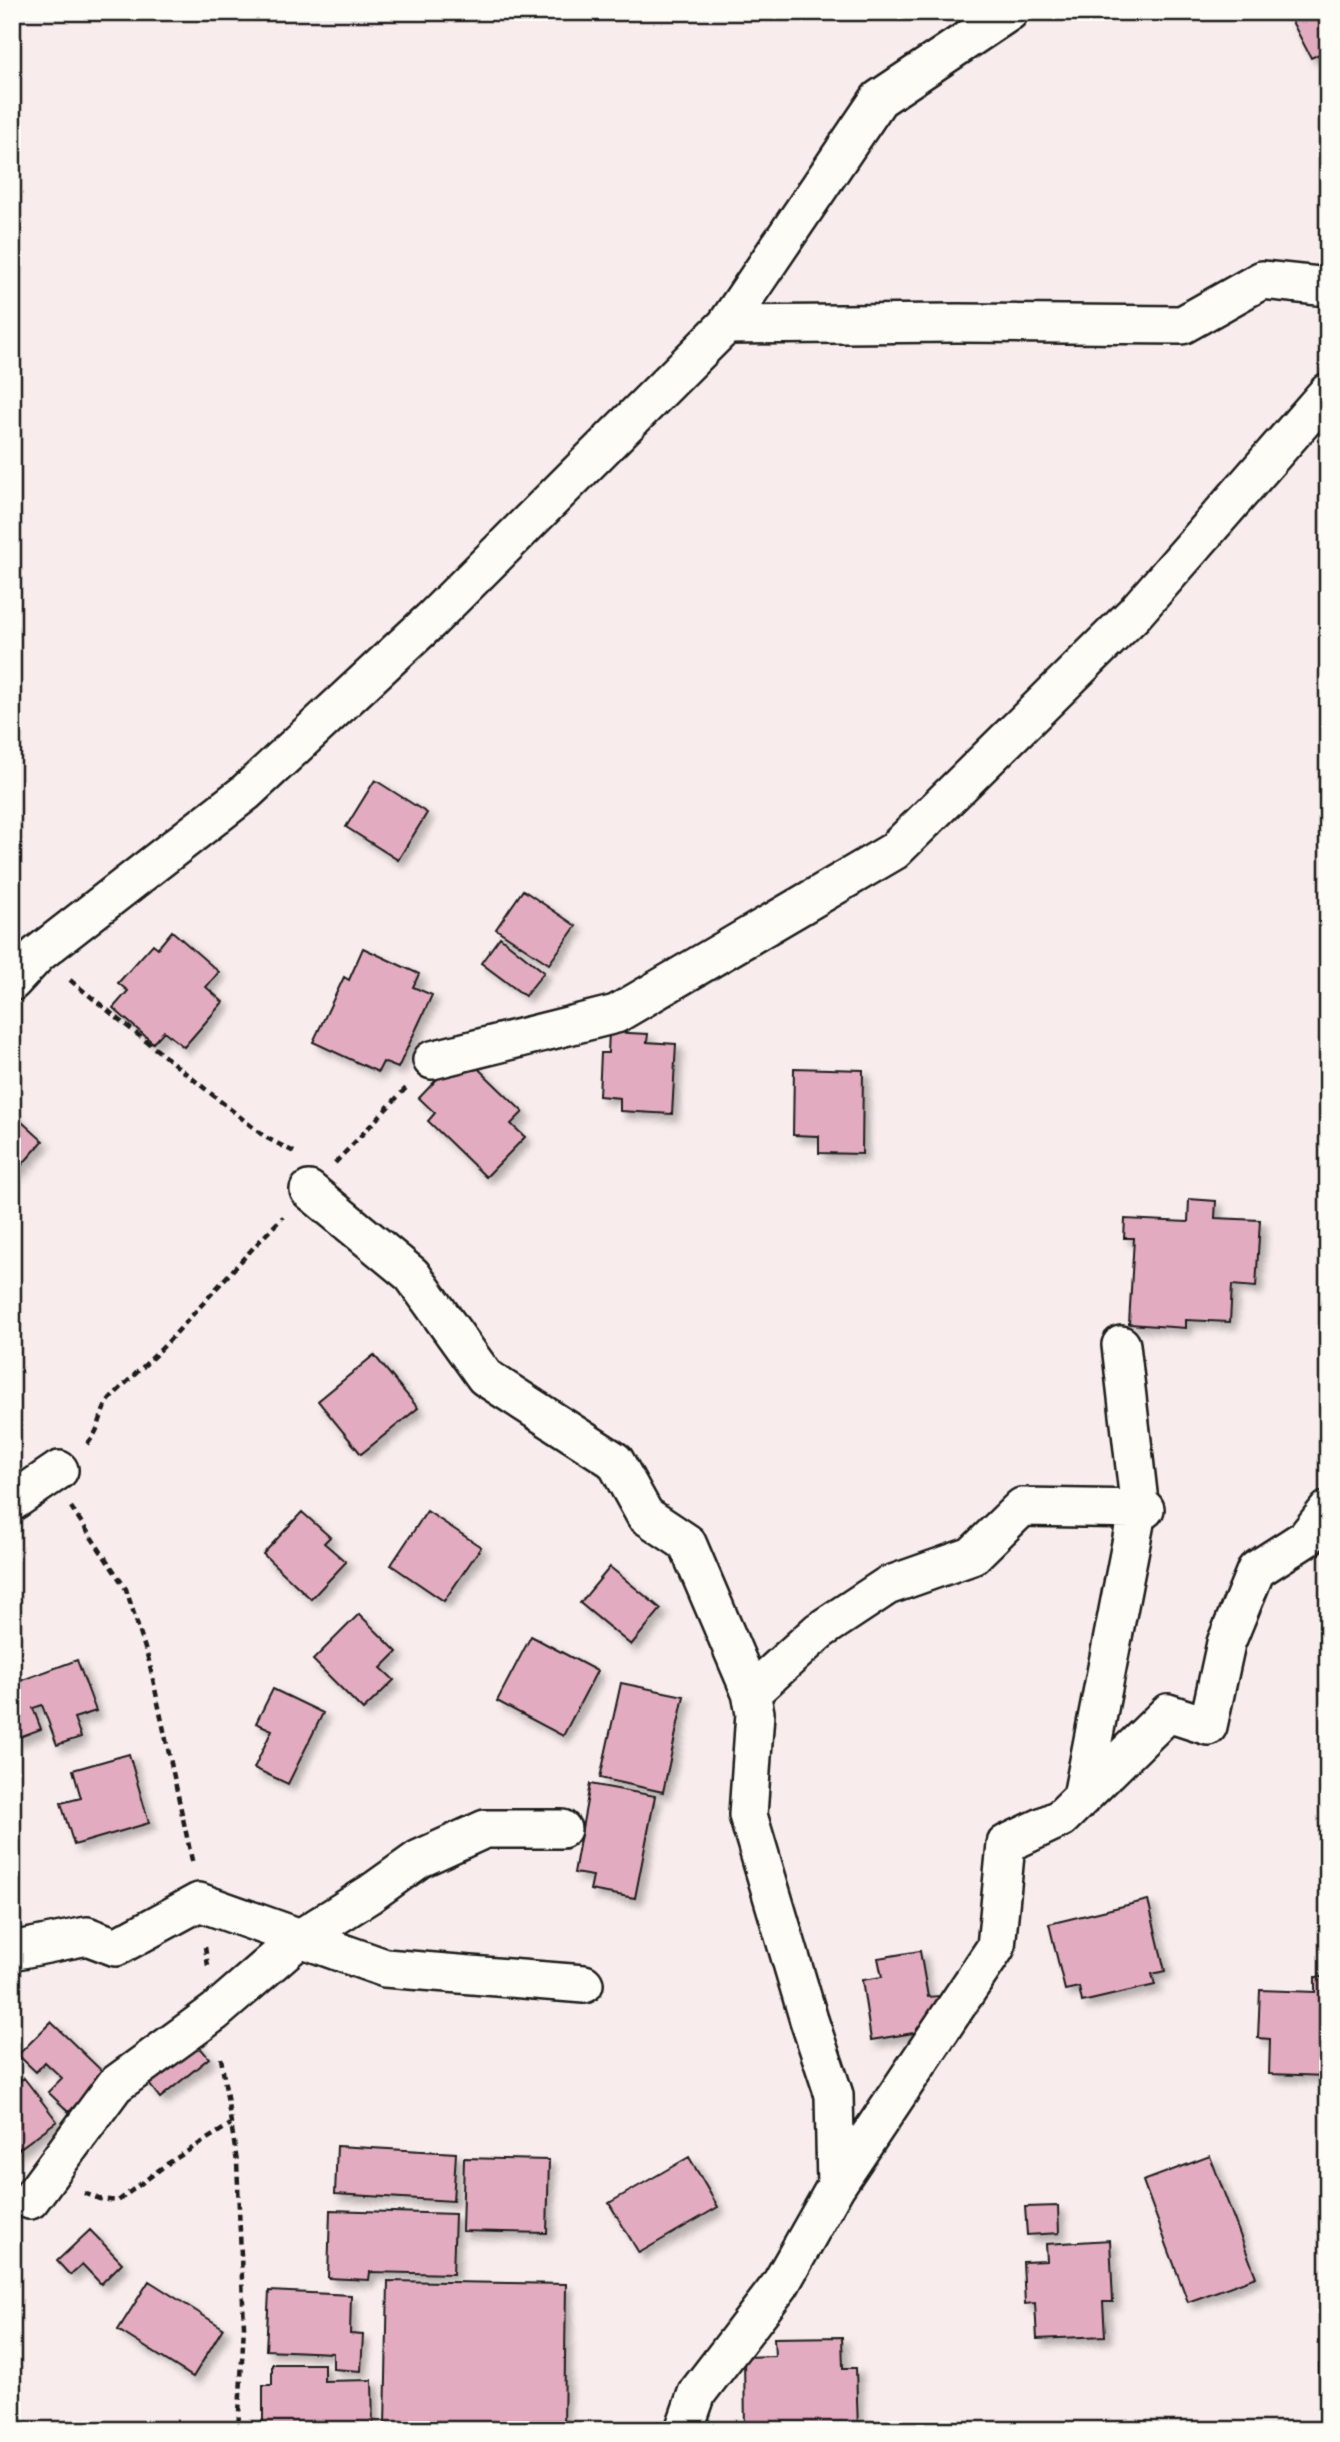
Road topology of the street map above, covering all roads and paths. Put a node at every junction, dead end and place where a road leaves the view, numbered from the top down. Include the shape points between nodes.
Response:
1 (1009, 12) edge
2 (1328, 287) edge
3 (726, 325) junction
4 (1328, 392) edge
5 (38, 954) junction
6 (12, 982) edge
7 (432, 1060) joint
8 (318, 1180) junction
9 (1121, 1345) dead end
10 (60, 1470) junction
11 (12, 1502) edge
12 (1141, 1509) junction
13 (1328, 1510) edge
14 (751, 1693) junction
15 (1082, 1797) junction
16 (562, 1829) dead end
17 (200, 1902) junction
18 (299, 1938) junction
19 (12, 1951) edge
20 (584, 1984) dead end
21 (215, 2012) junction
22 (231, 2124) junction
23 (836, 2186) junction
24 (30, 2200) joint
25 (238, 2430) edge
26 (684, 2430) edge

1 - 3 street via 879,99
2 - 3 street via 1262,279 1182,325
3 - 5 street via 431,620 245,793
4 - 7 street via 1134,614 894,851 616,1014
5 - 6 street
5 - 8 path
7 - 8 path
8 - 10 path via 110,1399 98,1432
8 - 14 street via 412,1275 485,1377 615,1461 645,1515 687,1543
9 - 12 street
10 - 11 street
10 - 17 path via 58,1481 68,1502 126,1589 149,1661
12 - 14 street via 1022,1507 972,1556 887,1586 818,1631
12 - 15 street
13 - 15 street via 1306,1538 1256,1570 1226,1643 1208,1726 1168,1713
14 - 23 street via 755,1713 748,1815 834,2095
15 - 23 street via 1061,1818 1006,1844 996,1947
16 - 18 street via 485,1829 419,1859
17 - 18 street
17 - 19 street via 116,1947 87,1937
17 - 21 path
18 - 20 street via 386,1968
18 - 21 street
21 - 22 path
21 - 24 street via 115,2085
22 - 24 path via 166,2164 118,2201 73,2188 49,2188
22 - 25 path via 244,2326
23 - 26 street via 780,2284 697,2393

